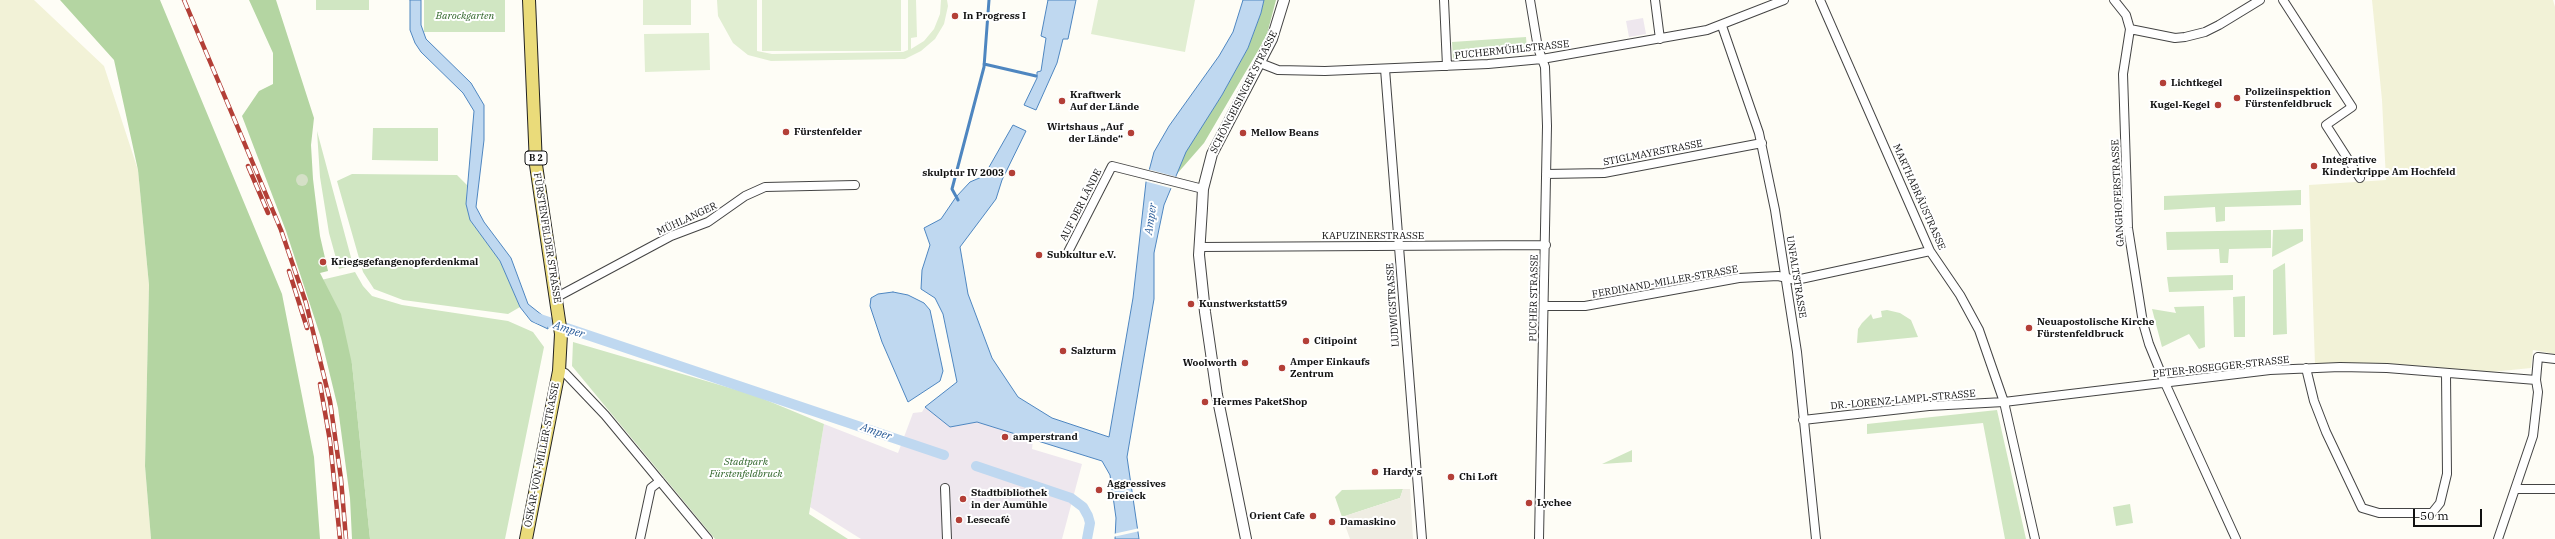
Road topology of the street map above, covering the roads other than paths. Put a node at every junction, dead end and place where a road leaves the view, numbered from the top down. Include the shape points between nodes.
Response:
1 (529, 0) edge
2 (1284, 0) edge
3 (1444, 0) edge
4 (1530, 0) edge
5 (1655, 0) edge
6 (1784, 0) edge
7 (1820, 0) edge
8 (2114, 0) edge
9 (2260, 0) edge
10 (2283, 0) edge
11 (1722, 26) junction
12 (2130, 29) junction
13 (1660, 39) junction
14 (1542, 59) junction
15 (1260, 63) junction
16 (1447, 66) junction
17 (1385, 69) junction
18 (1762, 142) junction
19 (1546, 174) junction
20 (2360, 178) dead end
21 (856, 185) dead end
22 (1203, 189) junction
23 (1546, 245) junction
24 (1399, 246) junction
25 (1200, 247) junction
26 (1930, 251) junction
27 (1068, 252) dead end
28 (1787, 278) junction
29 (557, 297) junction
30 (1544, 306) junction
31 (2555, 359) edge
32 (2306, 368) junction
33 (559, 371) junction
34 (2446, 374) junction
35 (2536, 380) junction
36 (2165, 383) junction
37 (2004, 402) junction
38 (1803, 420) junction
39 (660, 481) junction
40 (946, 488) dead end
41 (2516, 489) junction
42 (2555, 489) edge
43 (526, 539) edge
44 (640, 539) edge
45 (708, 539) edge
46 (947, 539) edge
47 (1246, 539) edge
48 (1422, 539) edge
49 (1539, 539) edge
50 (1816, 539) edge
51 (2036, 539) edge
52 (2236, 539) edge
53 (2498, 539) edge

1 - 29 main road, FÜRSTENFELDER STRASSE / B 2 via 536,165 546,244
2 - 15 street, SCHÖNGEISINGER STRASSE via 1276,28
3 - 16 street
4 - 14 street, PUCHER STRASSE
5 - 13 street
6 - 11 street, PUCHERMÜHLSTRASSE
7 - 26 street, MARTHABRÄUSTRASSE
8 - 12 street via 2126,15
9 - 12 street via 2219,25 2186,37 2175,38
10 - 20 street via 2352,107 2326,125
11 - 13 street, PUCHERMÜHLSTRASSE
11 - 18 street, UNFALTSTRASSE
12 - 36 street, GANGHOFERSTRASSE via 2123,74 2128,228 2149,344
13 - 14 street, PUCHERMÜHLSTRASSE
14 - 16 street, PUCHERMÜHLSTRASSE
14 - 19 street, PUCHER STRASSE via 1546,74
15 - 17 street, PUCHERMÜHLSTRASSE via 1278,70
15 - 22 street, SCHÖNGEISINGER STRASSE via 1219,138
16 - 17 street, PUCHERMÜHLSTRASSE
17 - 24 street, LUDWIGSTRASSE
18 - 19 street, STIGLMAYRSTRASSE via 1604,173
18 - 28 street, UNFALTSTRASSE
19 - 23 street, PUCHER STRASSE
21 - 29 street, MÜHLANGER via 765,187 746,196 717,217 671,236
22 - 25 street, SCHÖNGEISINGER STRASSE
22 - 27 street, AUF DER LÄNDE via 1112,166
23 - 24 street, KAPUZINERSTRASSE
23 - 30 street, PUCHER STRASSE
24 - 25 street, KAPUZINERSTRASSE
24 - 48 street, LUDWIGSTRASSE
25 - 47 street, SCHÖNGEISINGER STRASSE via 1201,280 1215,383
26 - 28 street, FERDINAND-MILLER-STRASSE via 1796,280
26 - 37 street, MARTHABRÄUSTRASSE via 1974,320
28 - 30 street, FERDINAND-MILLER-STRASSE via 1739,278 1585,306
28 - 38 street, UNFALTSTRASSE
29 - 33 main road, FÜRSTENFELDER STRASSE / B 2 via 561,334
30 - 49 street, PUCHER STRASSE
31 - 35 street via 2538,357
32 - 34 street, PETER-ROSEGGER-STRASSE via 2387,368
32 - 34 street via 2314,401 2324,426 2362,508 2379,513 2432,513 2440,504 2448,467
32 - 36 street, PETER-ROSEGGER-STRASSE
33 - 39 street via 566,373 605,415
33 - 43 main road, OSKAR-VON-MILLER-STRASSE / B 2
34 - 35 street, PETER-ROSEGGER-STRASSE
35 - 41 street via 2538,392 2533,436
36 - 37 street, PETER-ROSEGGER-STRASSE
36 - 52 street, GANGHOFERSTRASSE
37 - 38 street, DR.-LORENZ-LAMPL-STRASSE via 1929,406
37 - 51 street, MARTHABRÄUSTRASSE
38 - 50 street, UNFALTSTRASSE
39 - 44 street via 651,488
39 - 45 street
40 - 46 street
41 - 42 street
41 - 53 street

